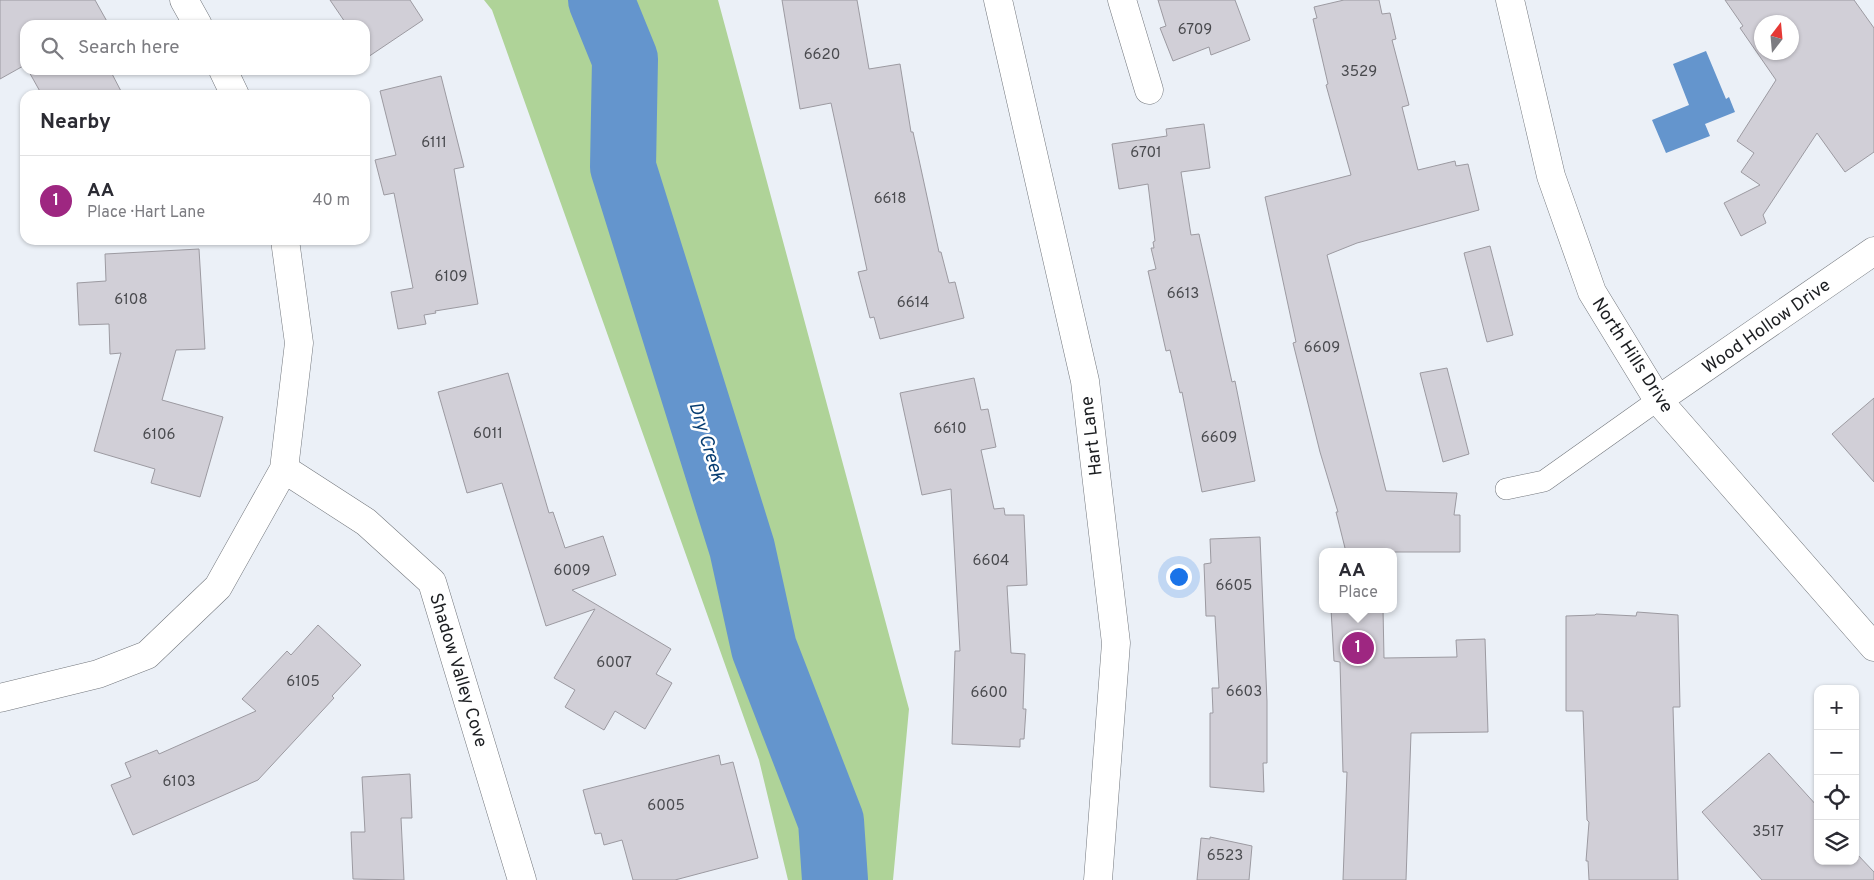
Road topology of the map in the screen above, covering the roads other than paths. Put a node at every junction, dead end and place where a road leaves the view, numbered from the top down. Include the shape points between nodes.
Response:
1 (184, 0) edge
2 (998, 0) edge
3 (1122, 0) edge
4 (1510, 0) edge
5 (195, 20) edge
6 (225, 75) edge
7 (233, 90) edge
8 (1149, 90) dead end
9 (286, 245) edge
10 (1874, 251) edge
11 (1658, 400) junction
12 (284, 469) junction
13 (1506, 490) dead end
14 (1874, 647) edge
15 (0, 698) edge
16 (522, 880) edge
17 (1098, 880) edge

1 - 5 street
2 - 17 street, Hart Lane via 1085,381 1116,643
3 - 8 street
4 - 11 street, North Hills Drive via 1552,176 1592,292
6 - 7 street
9 - 12 street via 299,343
10 - 11 street, Wood Hollow Drive
11 - 13 lane via 1544,481
11 - 14 street, North Hills Drive
12 - 15 street via 218,586 147,655 98,674
12 - 16 street, Shadow Valley Cove via 366,522 432,582

